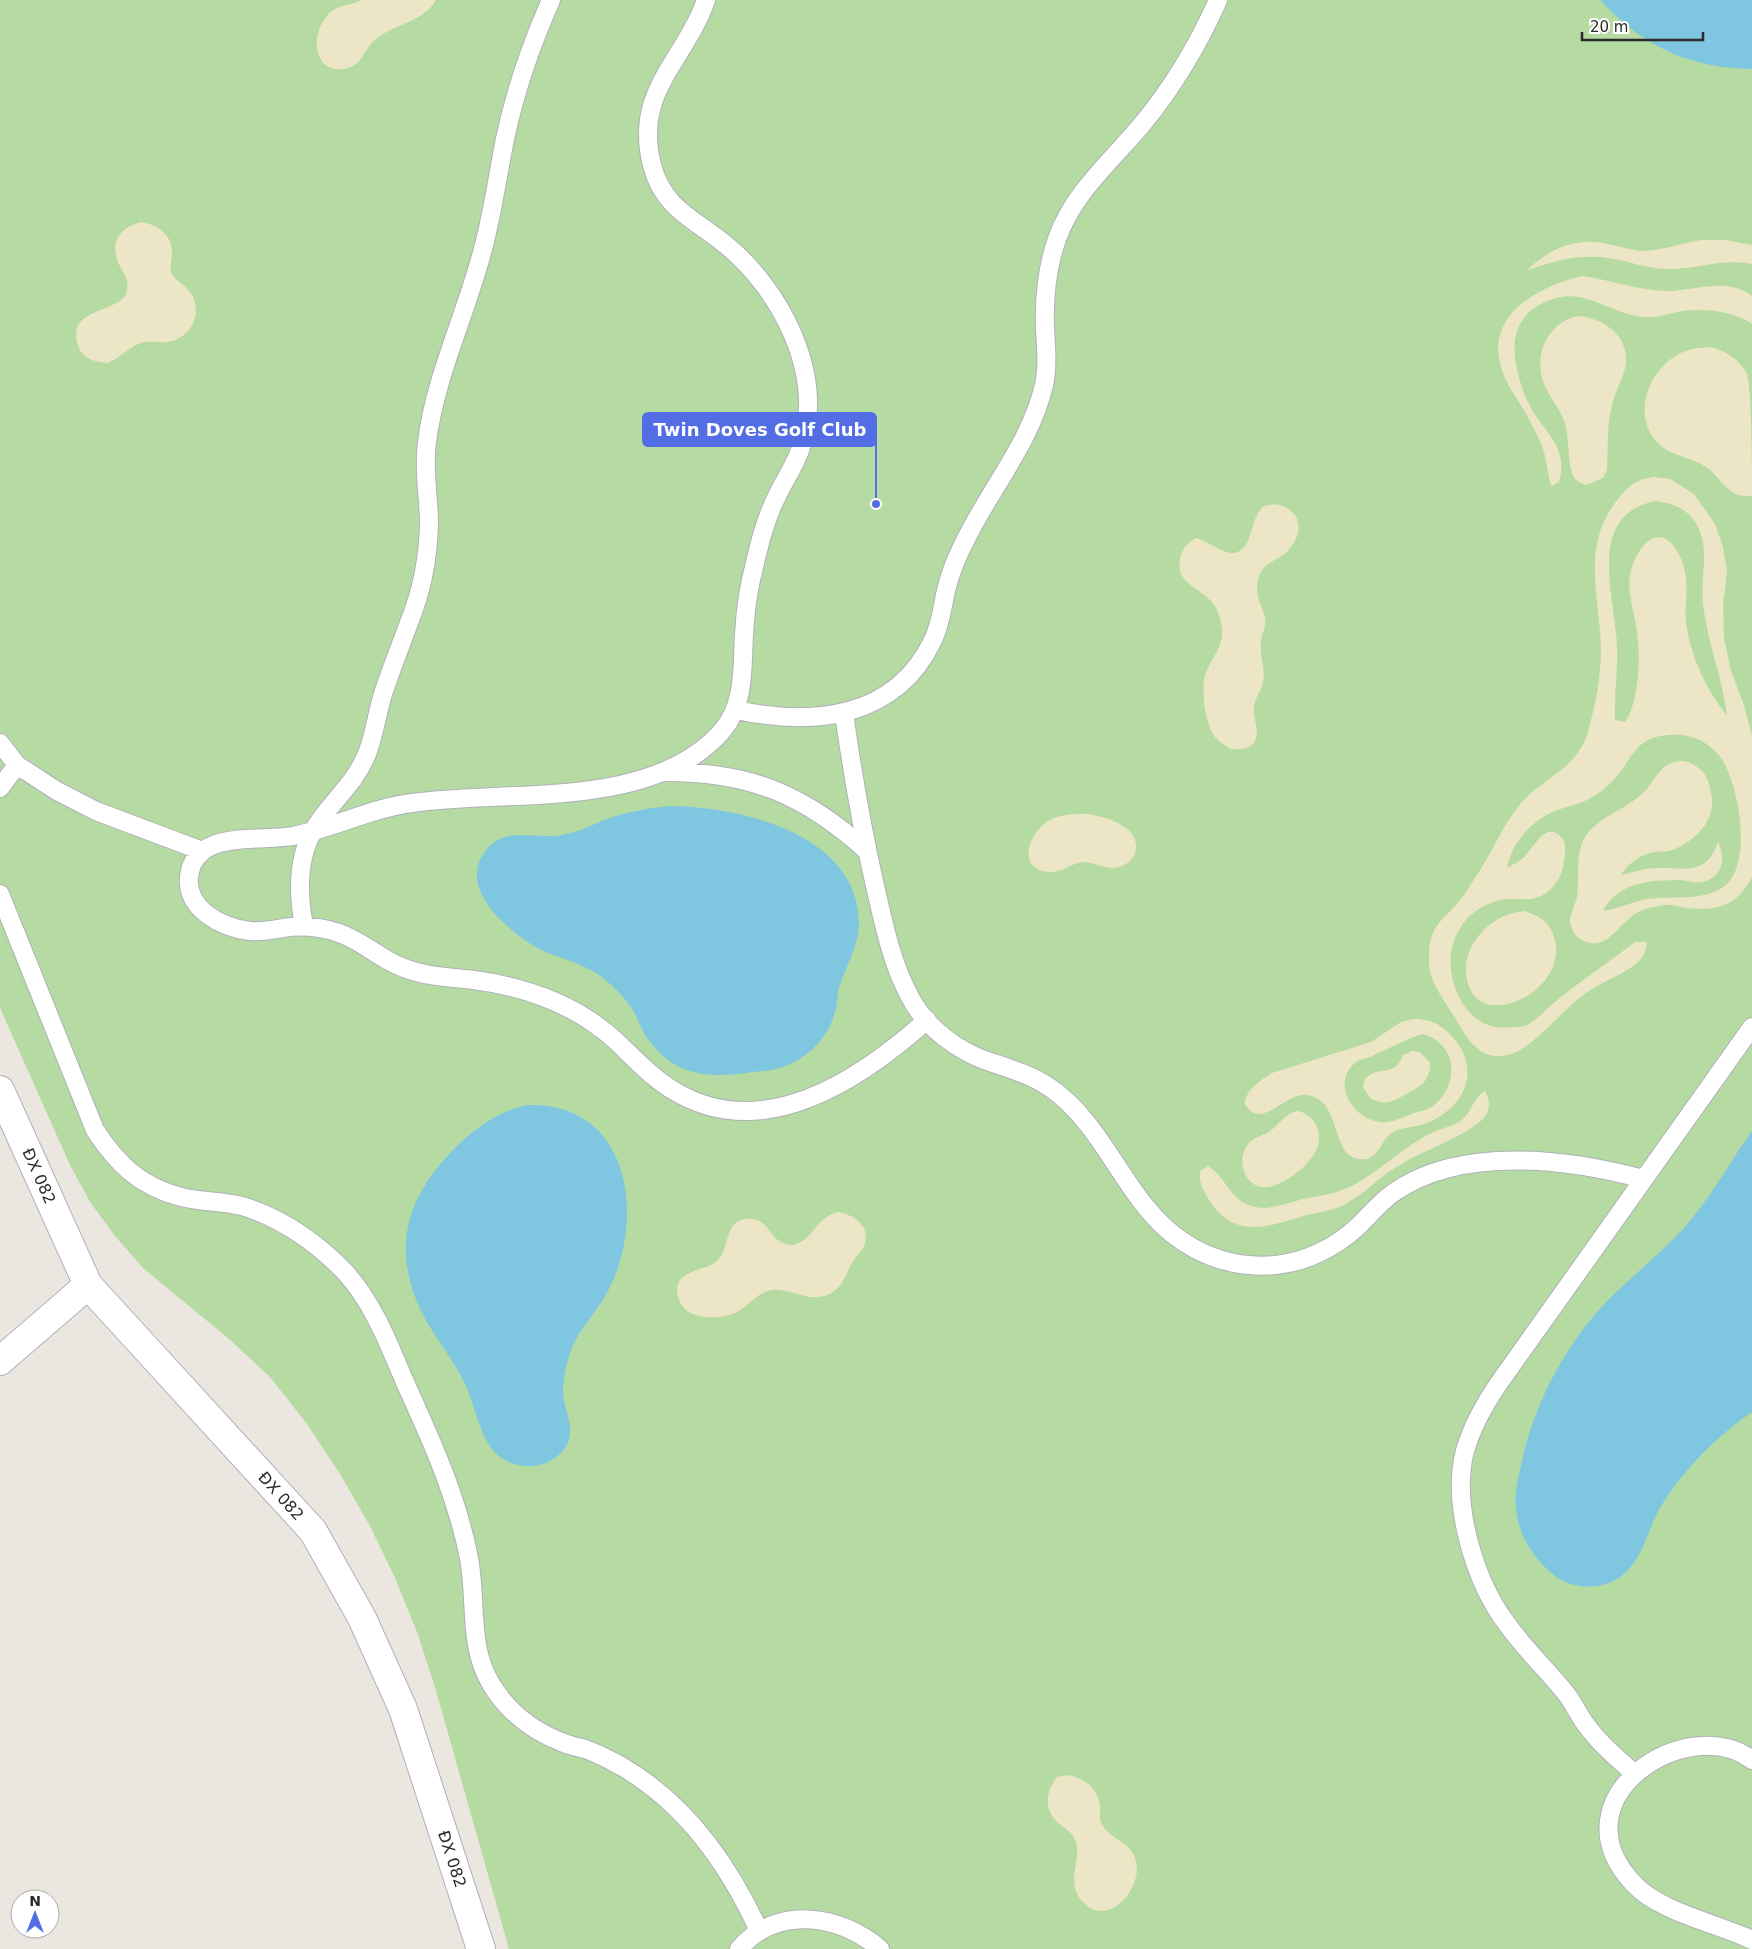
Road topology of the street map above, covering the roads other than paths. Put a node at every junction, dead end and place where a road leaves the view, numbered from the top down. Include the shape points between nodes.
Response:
1 (551, 0) edge
2 (706, 0) edge
3 (1218, 0) edge
4 (736, 710) junction
5 (844, 713) junction
6 (0, 743) edge
7 (17, 765) junction
8 (666, 772) junction
9 (0, 788) edge
10 (312, 832) junction
11 (202, 851) junction
12 (868, 851) junction
13 (0, 894) edge
14 (304, 926) junction
15 (927, 1020) junction
16 (1752, 1027) edge
17 (0, 1090) edge
18 (1643, 1179) junction
19 (88, 1285) junction
20 (0, 1360) edge
21 (1752, 1760) edge
22 (1635, 1774) junction
23 (759, 1931) junction
24 (1752, 1940) edge
25 (481, 1949) edge
26 (739, 1949) edge
27 (880, 1949) edge

1 - 10 lane via 533,40 515,98 485,243 432,408 426,443 426,561 419,595 358,773
2 - 4 lane via 700,18 666,71 652,102 649,144 652,165 670,203 730,248 754,272 774,300 789,326 807,385 808,413 804,440 794,467 767,518 756,557 747,601 743,671
3 - 5 lane via 1202,36 1147,118 1091,179 1071,208 1057,239 1048,273 1045,307 1047,353 1038,409 1027,435 964,542 932,641 905,679 887,694
4 - 5 lane via 791,719
4 - 8 lane via 724,729 706,746
5 - 12 lane via 855,791
6 - 7 lane
7 - 9 lane
7 - 11 lane via 96,811
8 - 10 lane via 574,792 409,803 370,811
8 - 12 lane via 728,776 760,784 818,811
10 - 11 lane via 227,841
10 - 14 lane via 300,877 299,902
11 - 14 lane via 189,875 190,889 208,916 226,926 246,931 266,932
12 - 15 lane via 895,967 911,1001
13 - 23 lane via 95,1130 110,1154 155,1188 182,1198 244,1207 286,1226 325,1252 367,1301 450,1485 470,1563 474,1631 480,1658 490,1683 506,1705 527,1724 550,1738 586,1749 621,1766 658,1792 719,1858 742,1893
14 - 15 lane via 342,934 403,968 426,975 511,987 566,1006 615,1040 633,1059 676,1092 700,1104 726,1110 752,1112 801,1102 865,1069
15 - 18 lane via 966,1051 1021,1072 1049,1087 1074,1107 1162,1226 1204,1254 1228,1262 1278,1265 1303,1259 1343,1239 1394,1192 1421,1177 1451,1168 1488,1163 1566,1163
16 - 18 lane
17 - 19 street, ĐX 082
18 - 22 lane via 1477,1416 1465,1453 1462,1489 1470,1546 1491,1601 1522,1644 1566,1693 1587,1726 1609,1752
19 - 20 street
19 - 25 street, ĐX 082 via 313,1531 362,1618 403,1709
21 - 22 lane via 1721,1747 1700,1746 1654,1760
22 - 24 lane via 1619,1791 1609,1819 1609,1834 1621,1867 1633,1883 1656,1900
23 - 26 lane
23 - 27 lane via 796,1918 816,1919 855,1932

